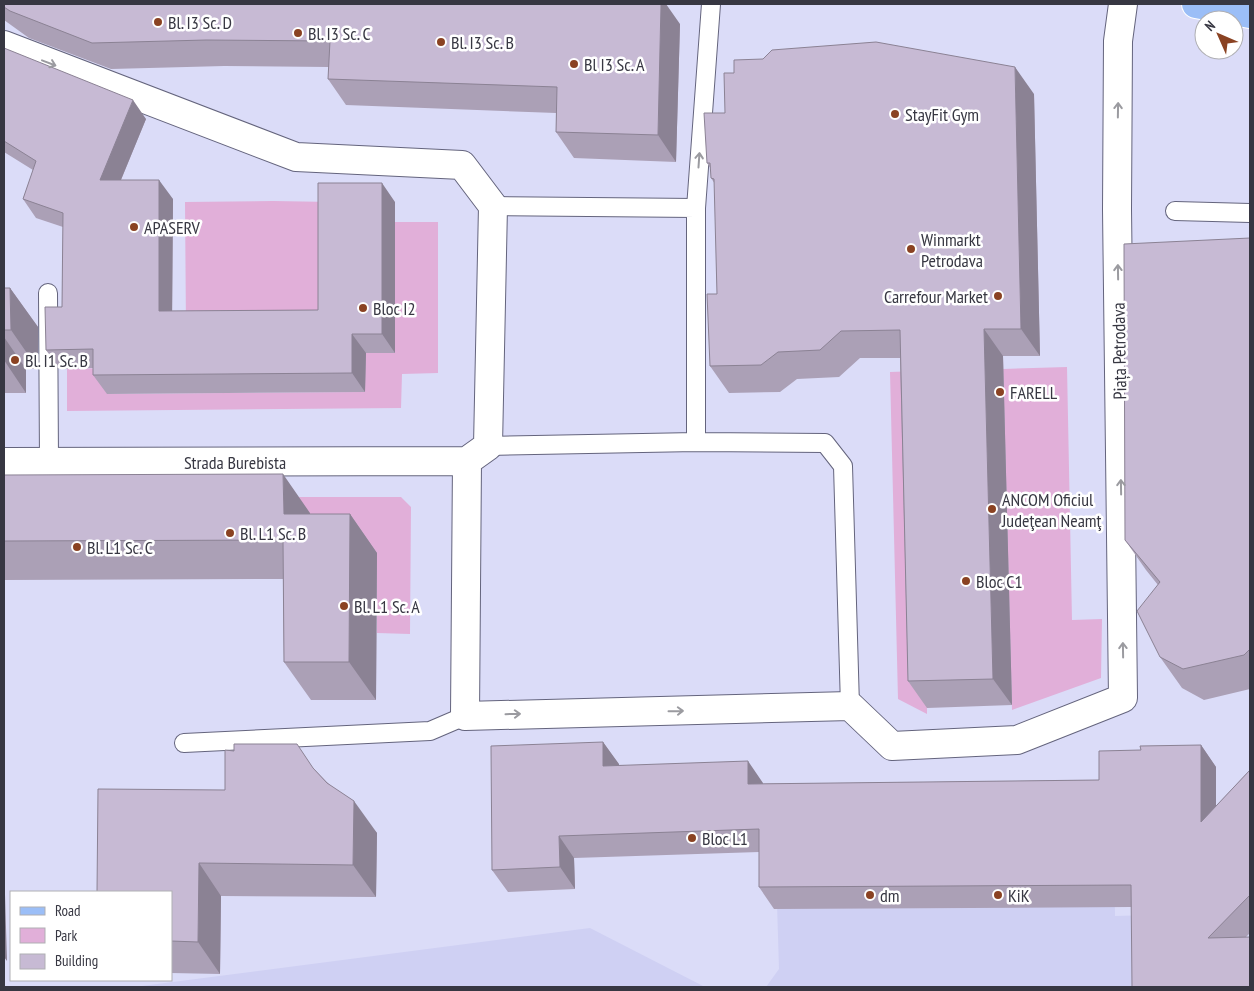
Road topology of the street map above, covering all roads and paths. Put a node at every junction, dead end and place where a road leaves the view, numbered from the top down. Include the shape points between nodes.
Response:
1 (711, 4) edge
2 (1124, 4) edge
3 (1196, 4) edge
4 (1250, 14) edge
5 (4, 45) edge
6 (493, 206) junction
7 (696, 208) junction
8 (1175, 211) dead end
9 (1250, 213) edge
10 (48, 293) dead end
11 (696, 442) junction
12 (477, 453) junction
13 (4, 462) edge
14 (48, 462) junction
15 (850, 706) junction
16 (465, 716) junction
17 (184, 743) dead end

7 -> 1 lane
15 -> 2 street, Piața Petrodava via 892,746 1017,740 1123,698 1117,209 1118,41
3 - 4 main road
5 -> 6 street via 296,157 462,165
6 - 7 lane
6 - 12 street
7 - 11 lane
8 - 9 lane
10 - 14 lane
11 - 12 lane
11 - 15 lane via 825,443 843,466
12 - 14 street, Strada Burebista
12 - 16 street
13 - 14 street, Strada Burebista
16 -> 15 street
16 - 17 lane via 430,732

